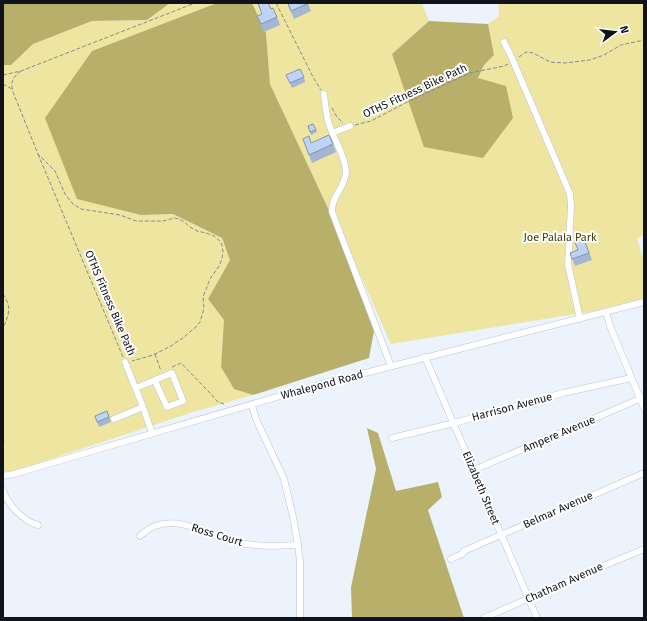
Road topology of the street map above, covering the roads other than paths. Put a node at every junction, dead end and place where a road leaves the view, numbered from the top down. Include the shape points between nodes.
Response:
1 (504, 42) dead end
2 (324, 94) road end
3 (350, 126) road end
4 (332, 133) junction
5 (644, 302) edge
6 (606, 312) junction
7 (580, 319) junction
8 (425, 357) junction
9 (125, 362) road end
10 (391, 366) junction
11 (631, 378) junction
12 (155, 381) junction
13 (136, 388) junction
14 (642, 398) edge
15 (252, 405) junction
16 (143, 407) junction
17 (644, 408) edge
18 (114, 419) dead end
19 (454, 423) junction
20 (152, 433) junction
21 (392, 438) dead end
22 (474, 470) junction
23 (644, 473) edge
24 (3, 476) edge
25 (3, 490) edge
26 (38, 525) dead end
27 (502, 534) junction
28 (140, 536) dead end
29 (298, 545) junction
30 (644, 549) edge
31 (451, 559) dead end
32 (529, 599) junction
33 (300, 618) edge
34 (484, 618) edge
35 (537, 618) edge

1 - 7 street via 570,194 568,264
2 - 4 street
3 - 4 street
4 - 10 street via 346,172 343,185 333,202 332,212
5 - 6 street, Whalepond Road
6 - 7 street, Whalepond Road
6 - 11 street
7 - 8 street, Whalepond Road
8 - 10 street, Whalepond Road
8 - 19 street, Elizabeth Street
9 - 13 street
10 - 15 street, Whalepond Road
11 - 14 street
11 - 19 street, Harrison Avenue via 563,393
12 - 12 street via 172,373 183,400 167,407
12 - 13 street
13 - 16 street
14 - 17 street
14 - 22 street, Ampere Avenue
15 - 20 street, Whalepond Road
15 - 29 street via 284,479
16 - 18 street
16 - 20 street
19 - 21 street, Harrison Avenue
19 - 22 street, Elizabeth Street
20 - 24 street, Whalepond Road
22 - 27 street, Elizabeth Street
23 - 27 street, Belmar Avenue
25 - 26 street via 11,505 21,515
27 - 31 street, Belmar Avenue
27 - 32 street, Elizabeth Street
28 - 29 street, Ross Court via 156,525 184,524 242,544
29 - 33 street
30 - 32 street, Chatham Avenue
32 - 34 street, Chatham Avenue
32 - 35 street, Elizabeth Street

